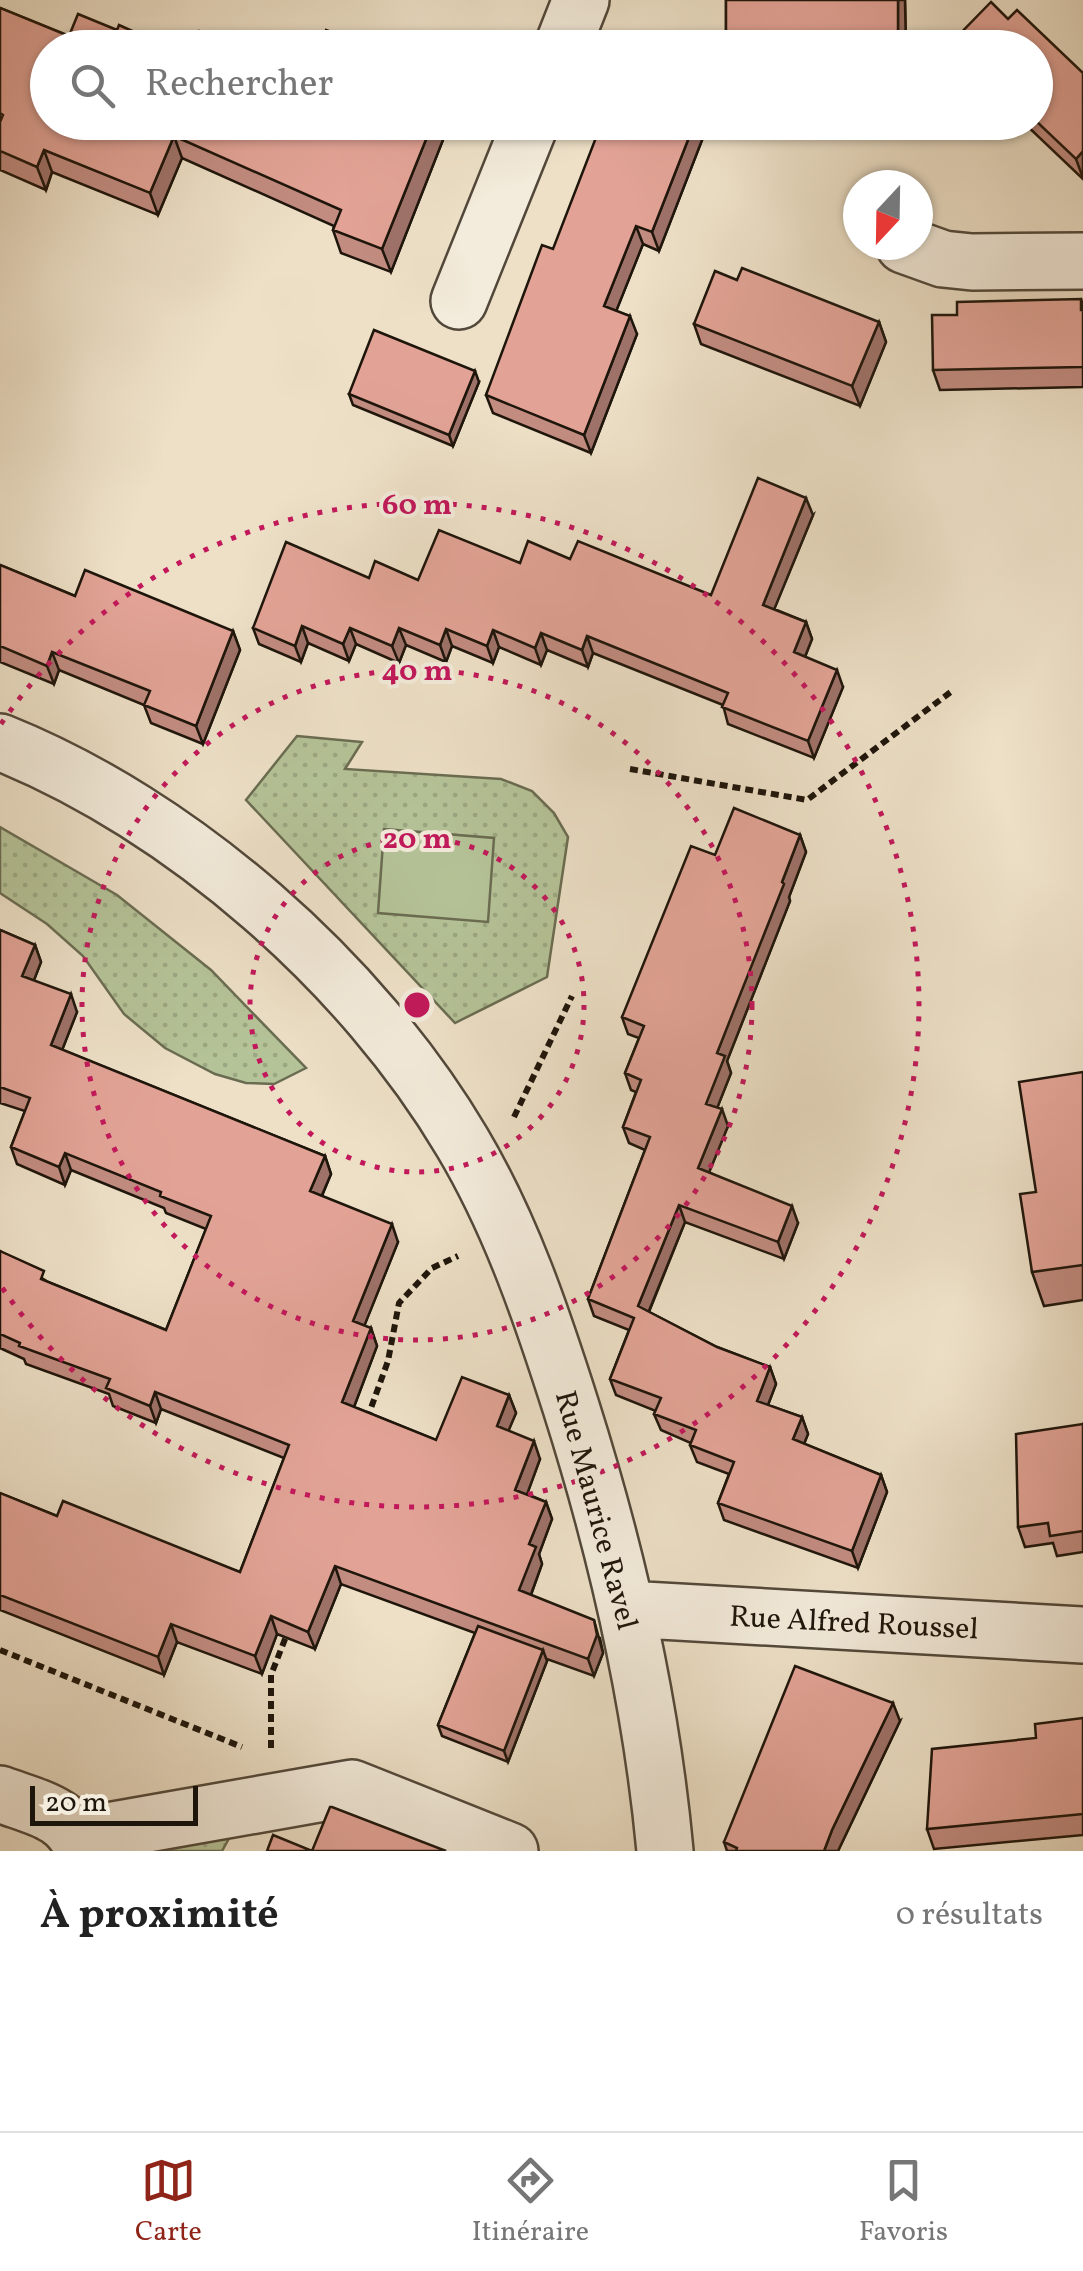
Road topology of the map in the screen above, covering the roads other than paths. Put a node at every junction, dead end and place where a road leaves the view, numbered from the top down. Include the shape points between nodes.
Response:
1 (581, 0) edge
2 (569, 30) edge
3 (524, 140) edge
4 (933, 255) edge
5 (1083, 261) edge
6 (458, 301) dead end
7 (0, 742) edge
8 (626, 1609) junction
9 (1083, 1634) edge
10 (0, 1794) edge
11 (81, 1844) edge
12 (510, 1851) edge
13 (665, 1851) edge

1 - 2 street
3 - 6 street
4 - 5 street via 972,262
7 - 8 street, Rue Maurice Ravel via 135,812 259,904 343,985 446,1116 508,1234 552,1348
8 - 9 street, Rue Alfred Roussel
8 - 13 street, Rue Maurice Ravel
10 - 11 street via 53,1814
11 - 12 street via 271,1780 352,1788

